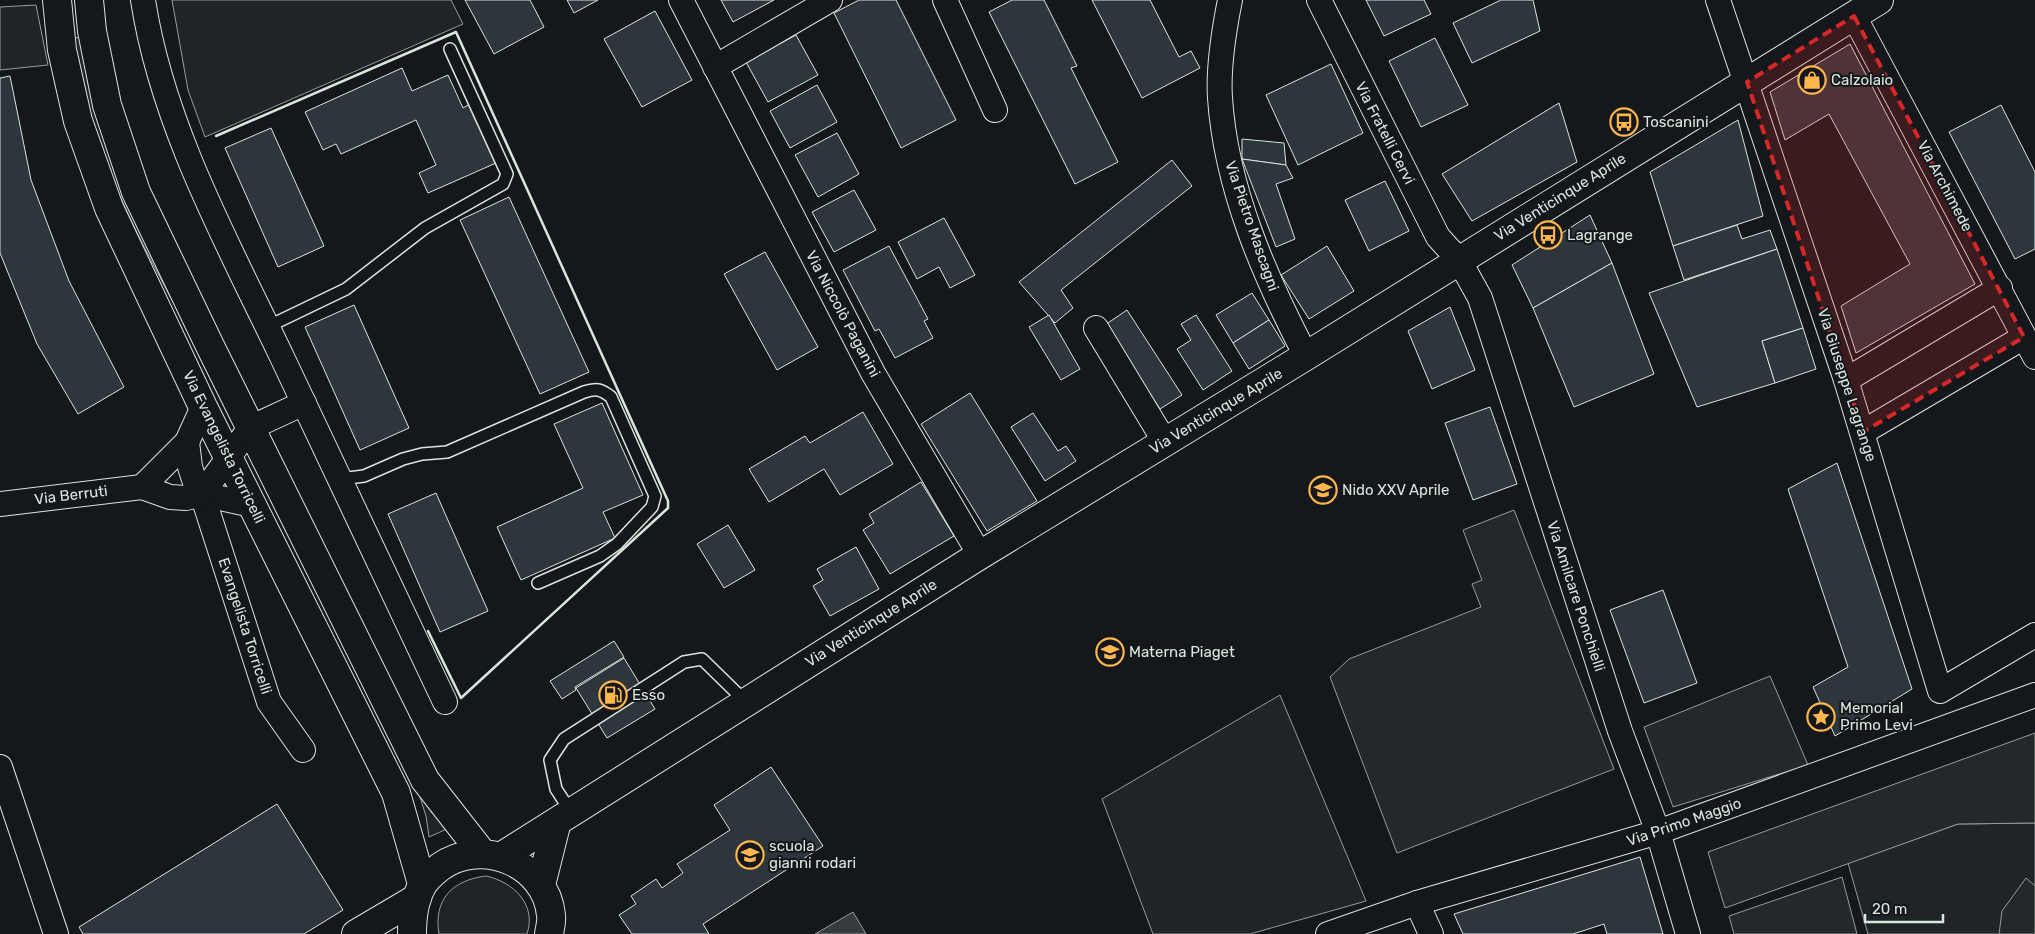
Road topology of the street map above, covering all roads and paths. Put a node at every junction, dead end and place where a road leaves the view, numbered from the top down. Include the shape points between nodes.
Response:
1 (57, 0) edge
2 (89, 0) edge
3 (143, 0) edge
4 (682, 0) edge
5 (830, 0) edge
6 (945, 0) edge
7 (1230, 0) edge
8 (1319, 0) edge
9 (1718, 0) edge
10 (1879, 0) edge
11 (1854, 16) junction
12 (450, 49) dead end
13 (715, 67) junction
14 (1747, 82) junction
15 (995, 110) dead end
16 (1459, 260) junction
17 (2000, 288) junction
18 (267, 326) junction
19 (1096, 328) dead end
20 (2030, 347) edge
21 (1306, 356) junction
22 (1846, 380) junction
23 (304, 403) junction
24 (204, 407) junction
25 (250, 428) junction
26 (1863, 432) junction
27 (187, 442) junction
28 (1165, 442) junction
29 (229, 460) junction
30 (340, 480) junction
31 (142, 487) junction
32 (201, 495) junction
33 (0, 504) edge
34 (252, 505) junction
35 (980, 555) junction
36 (538, 583) dead end
37 (2035, 635) edge
38 (2035, 695) edge
39 (445, 702) dead end
40 (746, 702) junction
41 (303, 750) dead end
42 (0, 767) edge
43 (564, 819) junction
44 (1658, 832) junction
45 (492, 855) junction
46 (541, 885) junction
47 (420, 891) junction
48 (1417, 903) junction
49 (56, 934) edge
50 (356, 934) edge
51 (412, 934) edge
52 (549, 934) edge
53 (1328, 934) edge
54 (1431, 934) edge
55 (1688, 934) edge

1 - 24 street, Via Evangelista Torricelli via 62,50 78,121 109,208
2 - 25 street via 106,104 136,192
3 - 18 street via 157,70 170,112 219,227
4 - 13 street, Via Niccolò Paganini
5 - 13 street
6 - 15 street
7 - 21 street, Via Pietro Mascagni via 1220,97 1229,162 1274,293
8 - 16 street, Via Fratelli Cervi via 1438,237
9 - 14 street, Via Giuseppe Lagrange
10 - 11 street, Via Venticinque Aprile
11 - 14 street, Via Venticinque Aprile
11 - 17 street, Via Archimede
12 - 18 lane via 507,174 503,184 425,228 346,289
13 - 35 street, Via Niccolò Paganini via 873,373
14 - 16 street, Via Venticinque Aprile
14 - 22 street, Via Giuseppe Lagrange
16 - 21 street, Via Venticinque Aprile
16 - 44 street, Via Amilcare Ponchielli via 1480,298 1620,731
17 - 20 street, Via Archimede
17 - 22 street
18 - 23 street
19 - 28 street
20 - 26 street
21 - 28 street, Via Venticinque Aprile
22 - 26 street, Via Giuseppe Lagrange
23 - 25 street
23 - 30 street
24 - 27 street
24 - 29 street, Via Evangelista Torricelli
25 - 29 street
25 - 45 street via 425,780
26 - 37 street, Via Giuseppe Lagrange via 1940,691
27 - 31 street
27 - 32 street, Evangelista Torricelli via 190,467
28 - 35 street, Via Venticinque Aprile
29 - 32 street
29 - 34 street, Via Evangelista Torricelli
30 - 36 lane via 364,476 412,456 447,452 584,392 602,390 611,397 647,477 655,496 652,507 617,544 600,556
30 - 39 street
31 - 32 street, Via Berruti via 170,497
31 - 33 street, Via Berruti
32 - 34 street, Via Berruti
32 - 41 street, Evangelista Torricelli via 269,702
34 - 47 street, Via Evangelista Torricelli via 396,793
35 - 40 street, Via Venticinque Aprile
38 - 44 street, Via Primo Maggio
40 - 43 street, Via Venticinque Aprile
40 - 43 lane via 702,659 684,662 564,738 550,760
42 - 49 street
43 - 45 street, Via Venticinque Aprile
43 - 46 street
44 - 48 street, Via Primo Maggio
44 - 55 street, Via Amilcare Ponchielli
45 - 46 street via 524,867
45 - 47 street, Via Venticinque Aprile via 448,861
46 - 52 street via 551,915
47 - 50 street
47 - 51 street via 412,919
48 - 53 street, Via Primo Maggio
48 - 54 street

